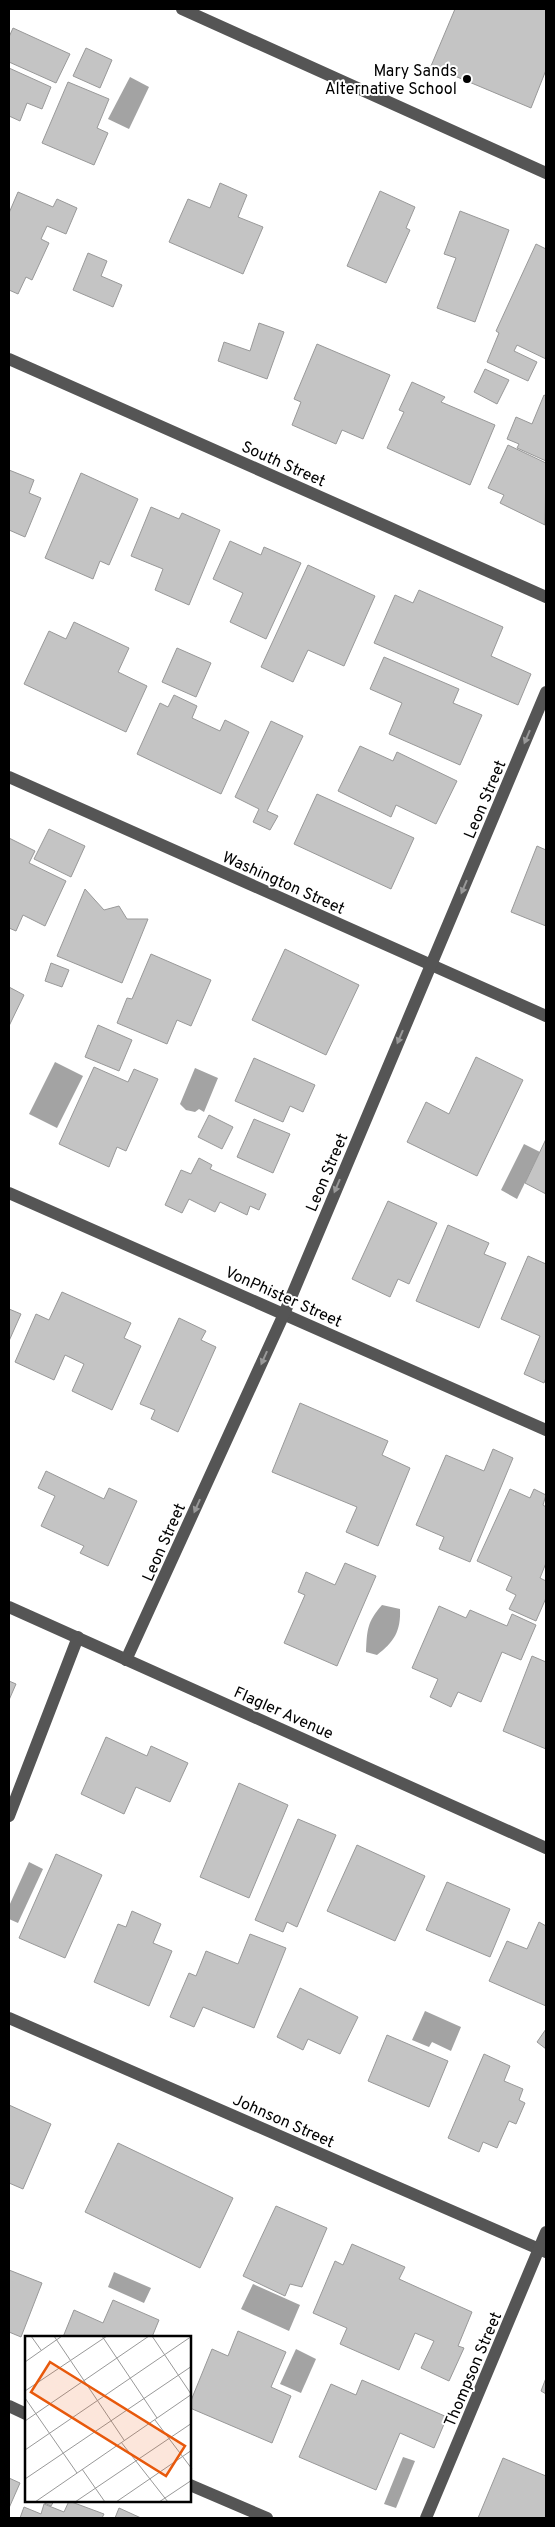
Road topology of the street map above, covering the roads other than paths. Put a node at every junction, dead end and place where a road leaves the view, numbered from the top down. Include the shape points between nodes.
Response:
1 (182, 9) edge
2 (546, 173) edge
3 (9, 359) edge
4 (546, 597) edge
5 (546, 692) edge
6 (9, 776) edge
7 (431, 965) junction
8 (546, 1016) edge
9 (9, 1193) edge
10 (284, 1314) junction
11 (546, 1430) edge
12 (9, 1607) edge
13 (78, 1637) junction
14 (126, 1660) junction
15 (9, 1816) edge
16 (546, 1848) edge
17 (9, 2018) edge
18 (546, 2232) edge
19 (543, 2251) edge
20 (9, 2406) edge
21 (25, 2414) edge
22 (191, 2485) edge
23 (267, 2518) edge
24 (426, 2518) edge

1 - 2 street
3 - 4 street, South Street
5 -> 7 street, Leon Street
6 - 7 street, Washington Street
7 - 8 street, Washington Street
7 -> 10 street, Leon Street
9 - 10 street, VonPhister Street
10 - 11 street, VonPhister Street
10 -> 14 street, Leon Street
12 - 13 street, Flagler Avenue
13 - 14 street, Flagler Avenue
13 - 15 street
14 - 16 street, Flagler Avenue
17 - 19 street, Johnson Street
18 - 19 street, Thompson Street
19 - 24 street, Thompson Street
20 - 21 street
22 - 23 street

